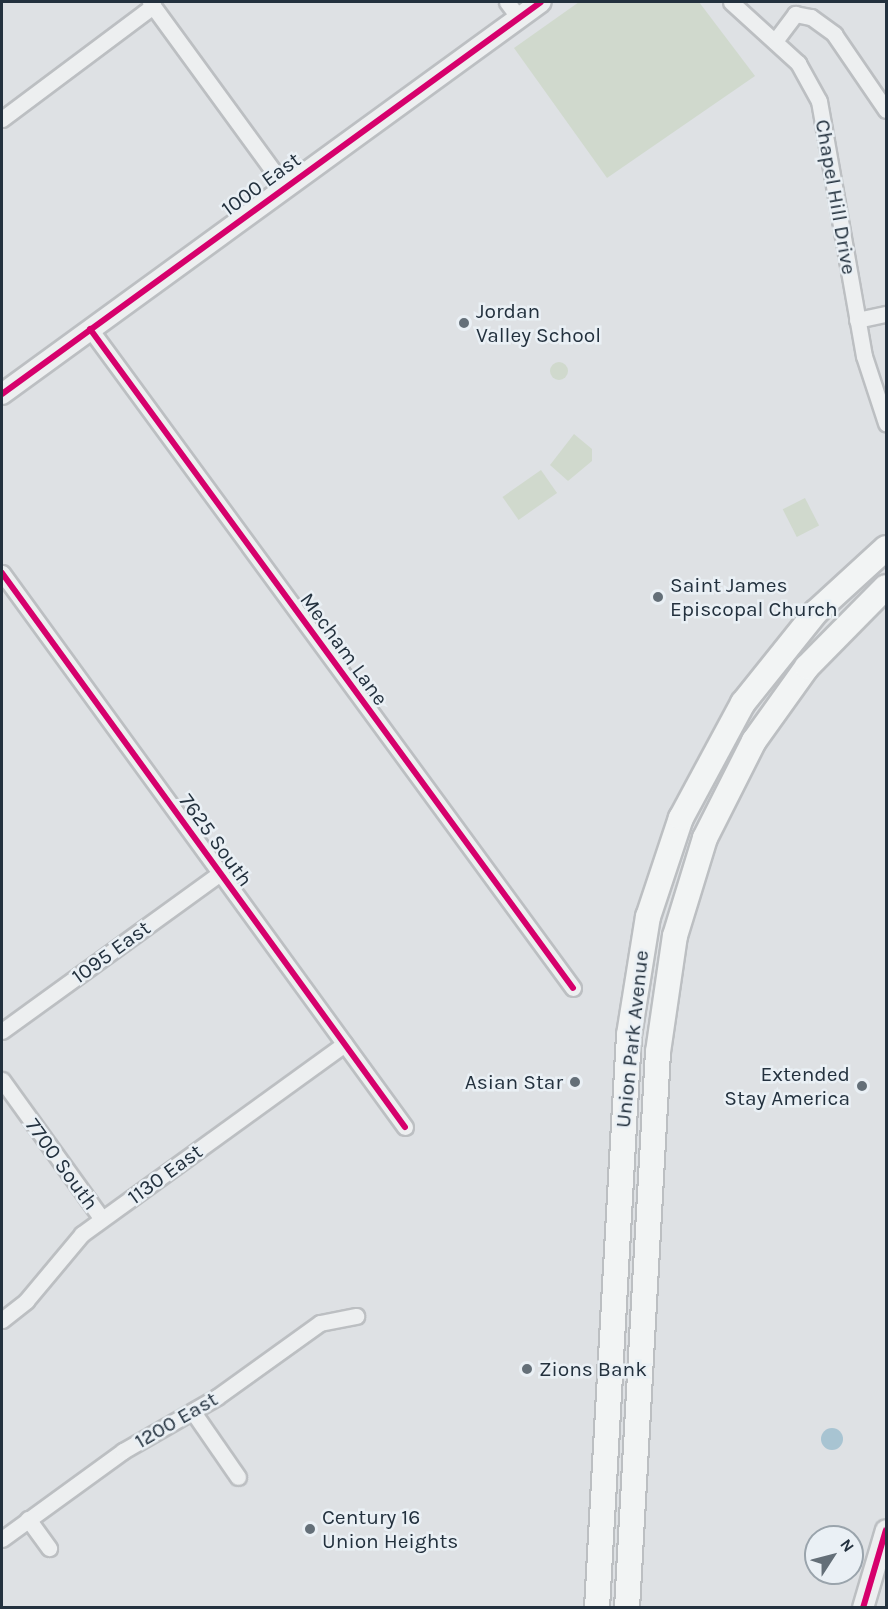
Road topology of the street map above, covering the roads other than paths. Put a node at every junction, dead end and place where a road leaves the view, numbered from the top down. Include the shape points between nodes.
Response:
1 (507, 2) edge
2 (541, 2) edge
3 (731, 2) edge
4 (151, 4) edge
5 (519, 18) junction
6 (775, 41) junction
7 (886, 110) edge
8 (4, 112) edge
9 (285, 187) junction
10 (886, 314) edge
11 (857, 320) junction
12 (90, 329) junction
13 (2, 394) edge
14 (886, 423) edge
15 (886, 548) edge
16 (2, 573) edge
17 (886, 586) edge
18 (220, 873) junction
19 (573, 988) dead end
20 (2, 1031) edge
21 (344, 1044) junction
22 (2, 1080) edge
23 (8, 1101) edge
24 (405, 1127) dead end
25 (102, 1219) junction
26 (356, 1316) dead end
27 (2, 1320) edge
28 (193, 1412) junction
29 (238, 1477) dead end
30 (28, 1519) junction
31 (886, 1530) edge
32 (2, 1539) edge
33 (50, 1548) dead end
34 (881, 1580) edge
35 (597, 1608) edge
36 (627, 1608) edge
37 (863, 1608) edge

1 - 5 street
2 - 5 street, 1000 East
3 - 6 street, Chapel Hill Drive
4 - 8 street
4 - 9 street
5 - 9 street, 1000 East
6 - 7 street via 795,14 812,17 834,34
6 - 11 street, Chapel Hill Drive via 811,81 819,101
9 - 12 street, 1000 East
10 - 11 street
11 - 14 street, Chapel Hill Drive via 874,397
12 - 13 street, 1000 East
12 - 19 street, Mecham Lane
15 - 35 main road, Union Park Avenue via 816,612 743,703 681,818 650,908 629,1035
16 - 18 street, 7625 South
17 - 36 main road, Union Park Avenue via 807,666 754,741 705,838 675,936 657,1064
18 - 20 street, 1095 East
18 - 21 street, 7625 South
21 - 24 street, 7625 South
21 - 25 street, 1130 East
22 - 23 street, 7700 South
23 - 25 street, 7700 South
25 - 27 street, 1130 East via 64,1249 38,1287
26 - 28 street, 1200 East via 320,1323
28 - 29 street
28 - 30 street, 1200 East via 149,1434
30 - 32 street, 1200 East
30 - 33 street
31 - 34 street
34 - 37 street

